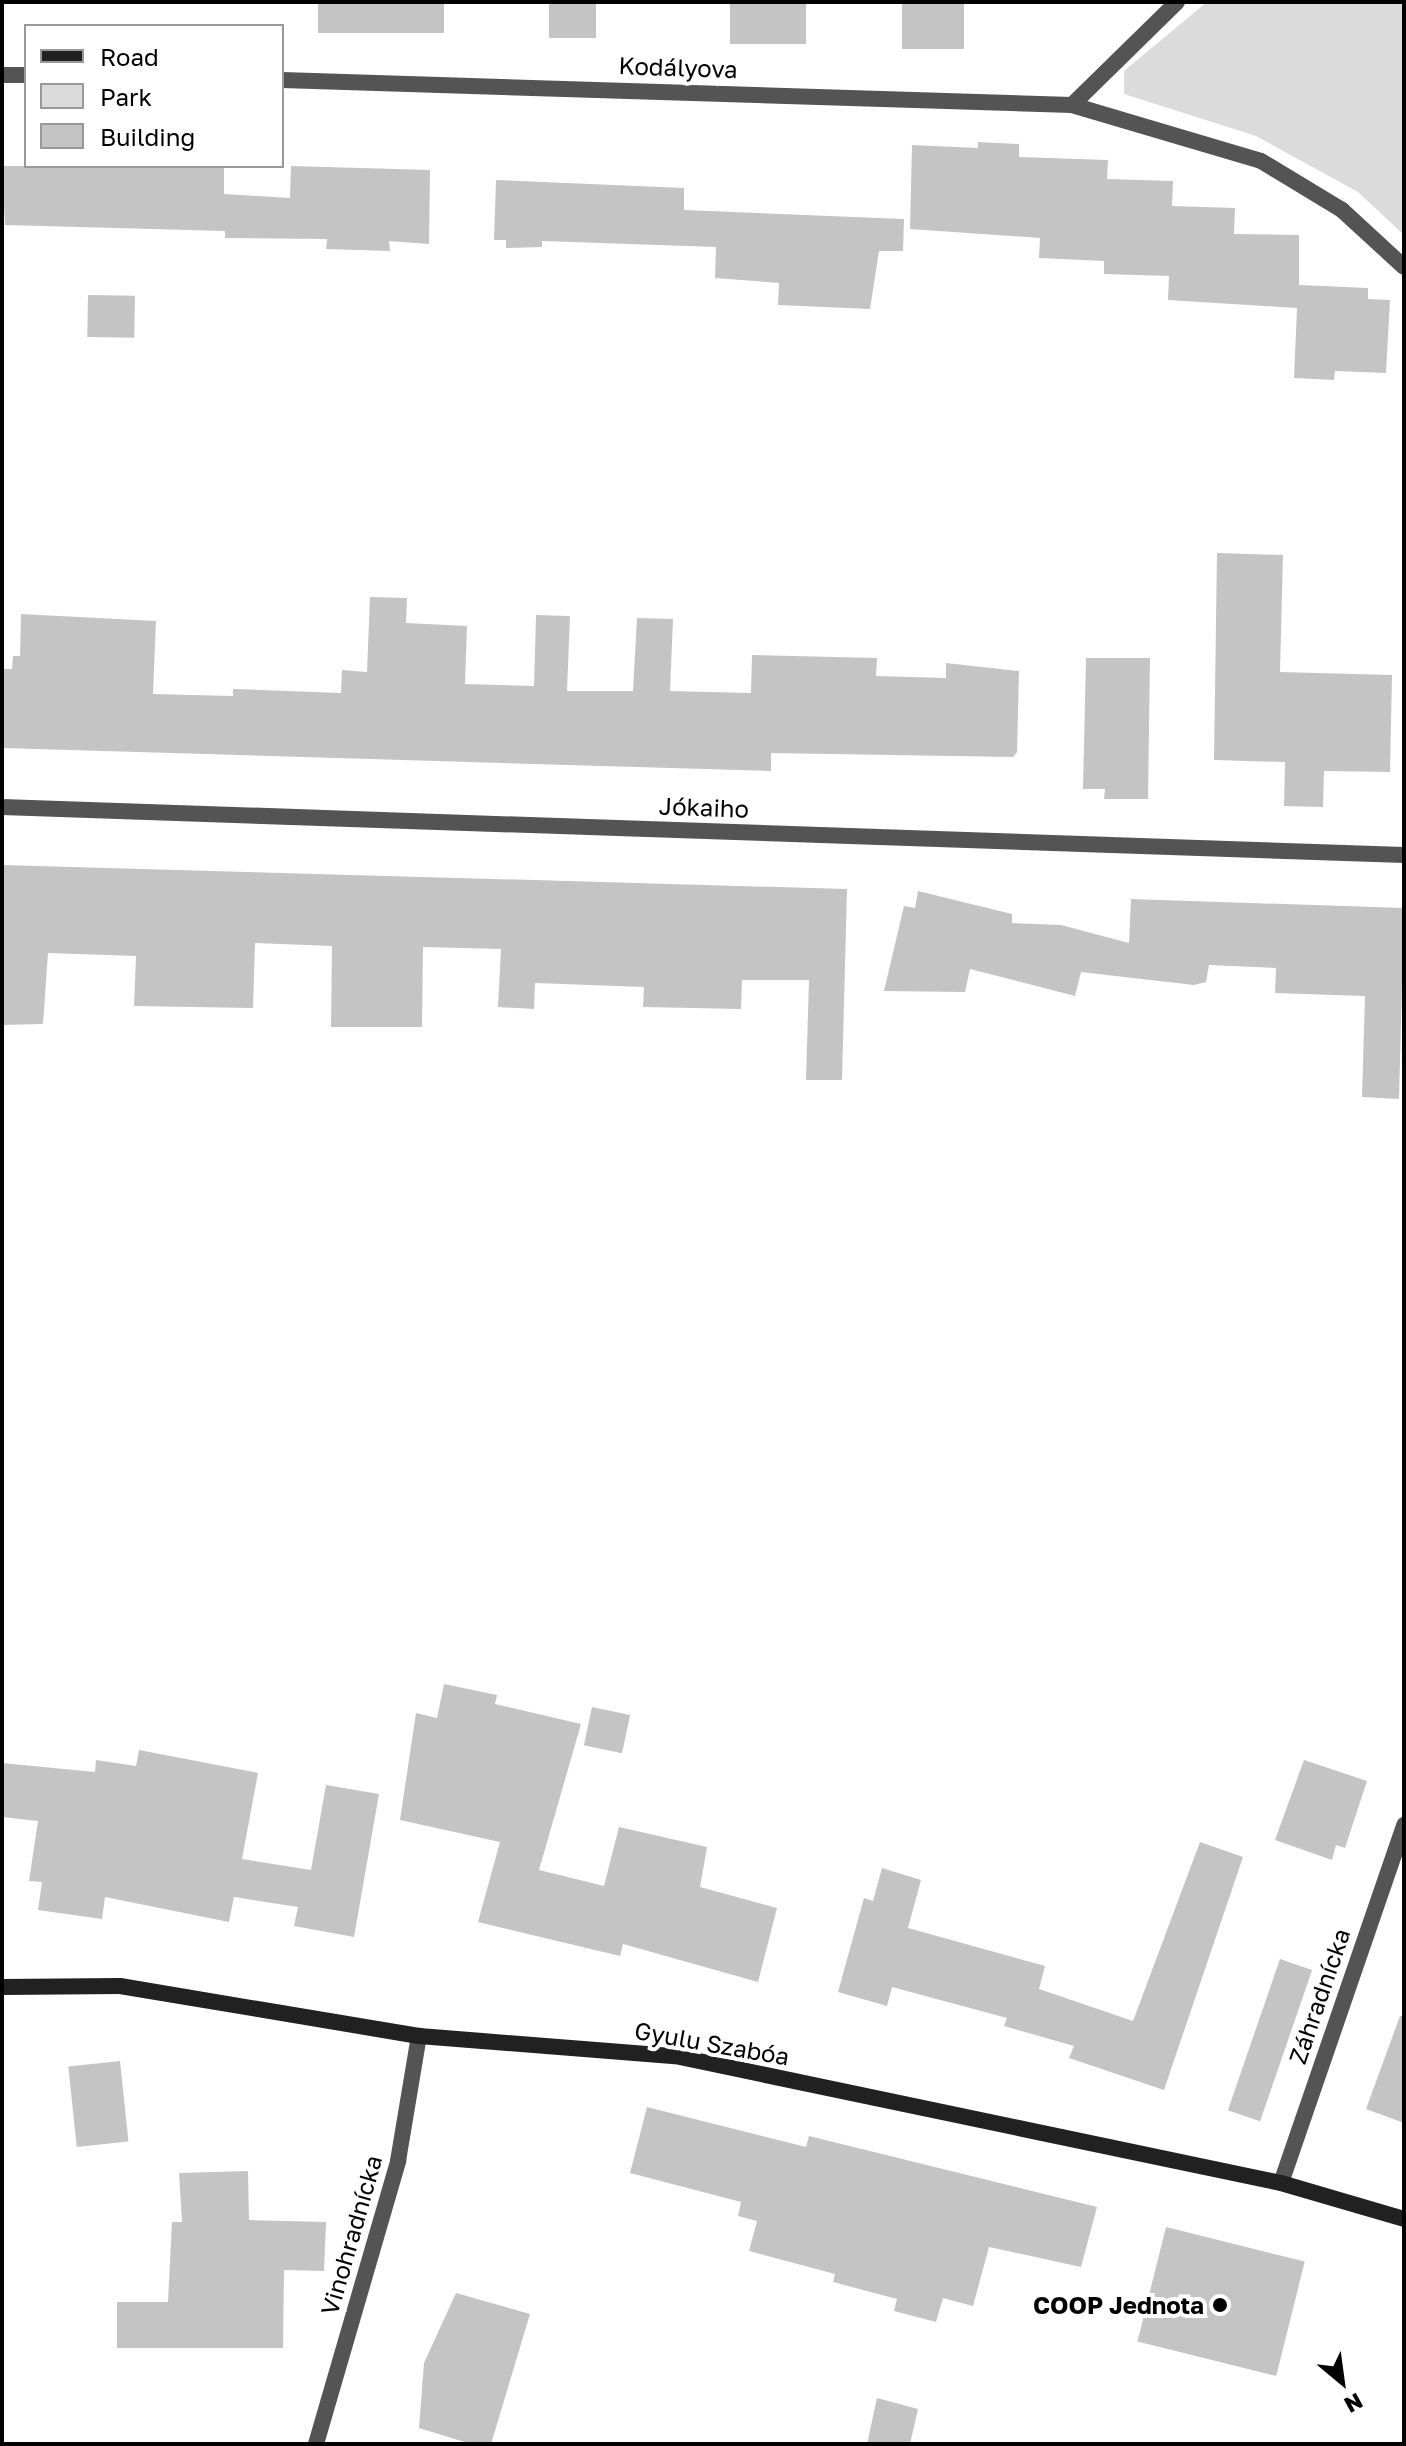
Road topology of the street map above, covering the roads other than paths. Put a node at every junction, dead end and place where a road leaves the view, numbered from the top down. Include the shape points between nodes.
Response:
1 (1177, 2) edge
2 (2, 75) edge
3 (24, 75) edge
4 (284, 80) edge
5 (1072, 105) junction
6 (1404, 267) edge
7 (2, 807) edge
8 (1404, 855) edge
9 (1404, 1825) edge
10 (2, 1987) edge
11 (419, 2036) junction
12 (1281, 2183) junction
13 (1404, 2219) edge
14 (316, 2444) edge

1 - 5 street
2 - 3 street
4 - 5 street, Kodályova
5 - 6 street, Kodályova via 1261,161 1342,210
7 - 8 street, Jókaiho
9 - 12 street, Záhradnícka
10 - 11 street, Gyulu Szabóa via 120,1986
11 - 12 street, Gyulu Szabóa via 675,2056
11 - 14 street, Vinohradnícka via 398,2161
12 - 13 street, Gyulu Szabóa

